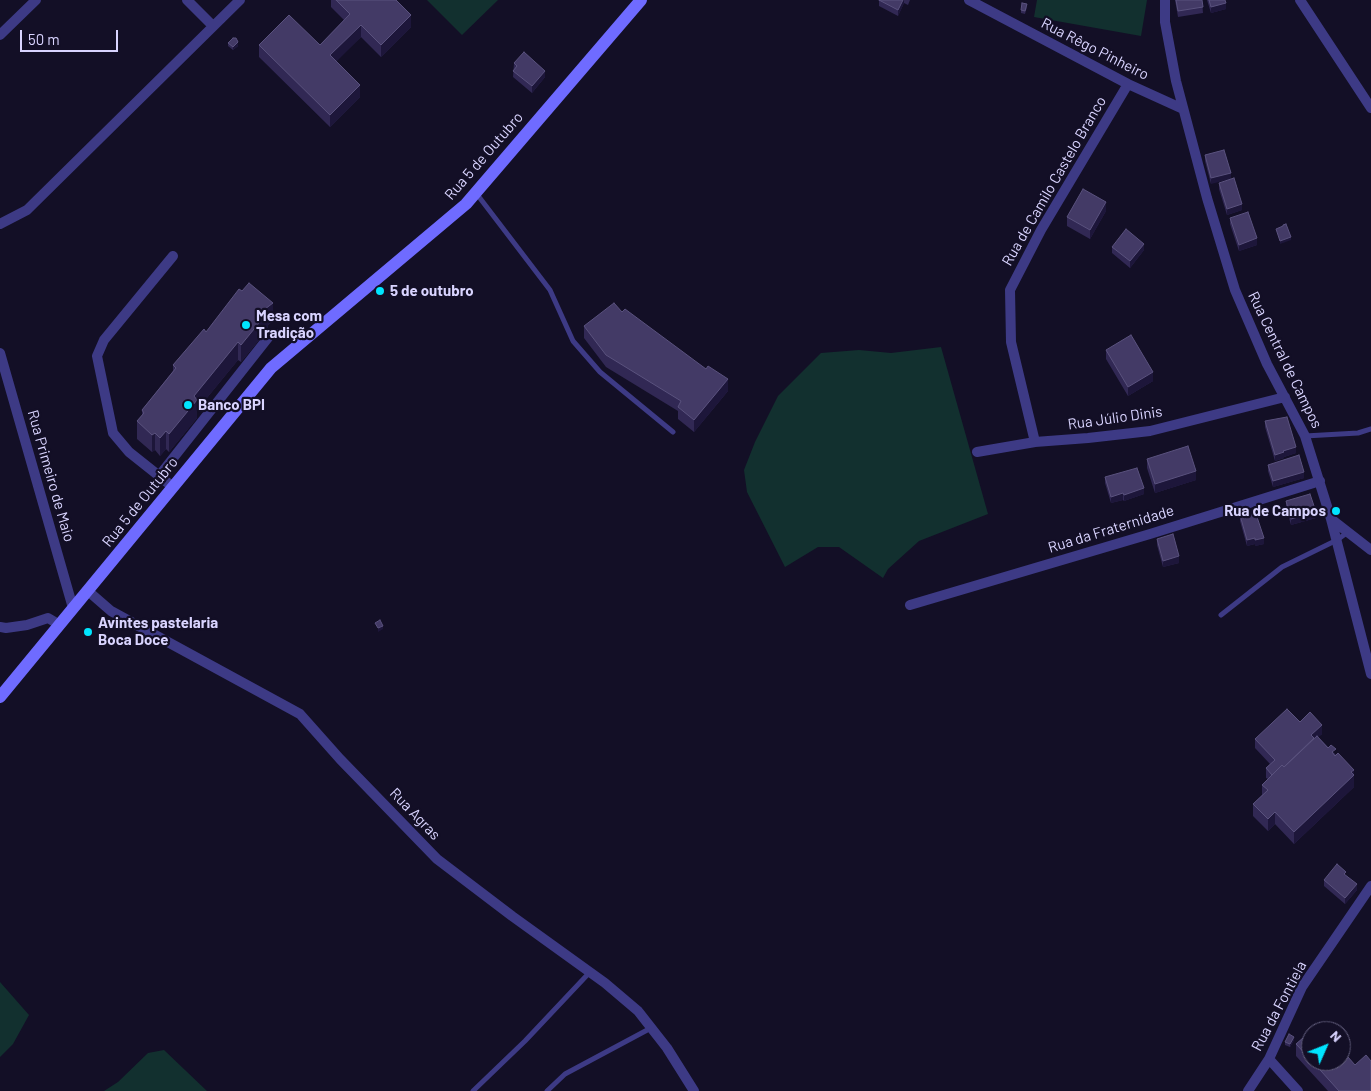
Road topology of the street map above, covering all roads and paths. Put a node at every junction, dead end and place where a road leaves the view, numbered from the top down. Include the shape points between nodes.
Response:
1 (36, 0) edge
2 (187, 0) edge
3 (240, 0) edge
4 (641, 0) edge
5 (969, 0) edge
6 (1165, 0) edge
7 (1300, 0) edge
8 (213, 26) junction
9 (0, 35) edge
10 (1128, 84) junction
11 (1371, 108) edge
12 (1182, 109) junction
13 (475, 193) junction
14 (0, 224) edge
15 (173, 256) dead end
16 (311, 334) junction
17 (0, 353) edge
18 (1285, 397) junction
19 (1371, 430) edge
20 (673, 432) dead end
21 (1305, 436) junction
22 (1035, 442) junction
23 (977, 452) dead end
24 (160, 476) junction
25 (1320, 481) junction
26 (173, 487) junction
27 (1331, 520) junction
28 (1348, 532) junction
29 (1337, 540) junction
30 (1371, 550) edge
31 (88, 592) junction
32 (910, 605) dead end
33 (73, 608) junction
34 (1221, 615) dead end
35 (60, 624) junction
36 (0, 627) edge
37 (1371, 674) edge
38 (1, 693) edge
39 (1371, 886) edge
40 (590, 972) junction
41 (652, 1028) junction
42 (1269, 1059) junction
43 (473, 1091) edge
44 (547, 1091) edge
45 (694, 1091) edge
46 (1248, 1091) edge
47 (1298, 1091) edge

1 - 9 street
2 - 8 street
3 - 8 street
4 - 13 street, Rua 5 de Outubro
5 - 10 street, Rua Rêgo Pinheiro
6 - 12 street, Rua Central de Campos via 1165,22
7 - 11 street
8 - 14 street via 27,210
10 - 12 street, Rua Rêgo Pinheiro
10 - 22 street, Rua de Camilo Castelo Branco via 1041,230 1010,290 1011,342
12 - 18 street, Rua Central de Campos via 1235,290
13 - 16 street, Rua 5 de Outubro
13 - 20 lane via 550,290 573,341 600,372
15 - 24 street via 104,340 97,356 113,433 129,452
16 - 24 street, Rua 5 de Outubro via 271,334
16 - 26 street, Rua 5 de Outubro via 270,368
17 - 33 street, Rua Primeiro de Maio
18 - 21 street, Rua Central de Campos
18 - 22 street, Rua Júlio Dinis via 1150,431
19 - 21 lane
21 - 25 street, Rua Central de Campos
22 - 23 street, Rua Júlio Dinis
24 - 26 street
25 - 27 street, Rua Central de Campos
25 - 32 street, Rua da Fraternidade
26 - 31 street, Rua 5 de Outubro
27 - 28 street
27 - 29 street, Rua Central de Campos
28 - 29 lane
28 - 30 street
29 - 34 lane via 1282,567
29 - 37 street, Rua Central de Campos
31 - 33 street, Rua 5 de Outubro
31 - 40 street, Rua Agras via 111,611 300,714 437,859
33 - 35 street, Rua 5 de Outubro
35 - 36 street via 48,618 27,625
35 - 38 street, Rua 5 de Outubro
39 - 42 street, Rua da Fontiela via 1302,987
40 - 41 street, Rua Agras via 638,1011
40 - 43 lane
41 - 44 lane via 564,1074
41 - 45 street, Rua Agras
42 - 46 street, Rua da Fontiela
42 - 47 street

